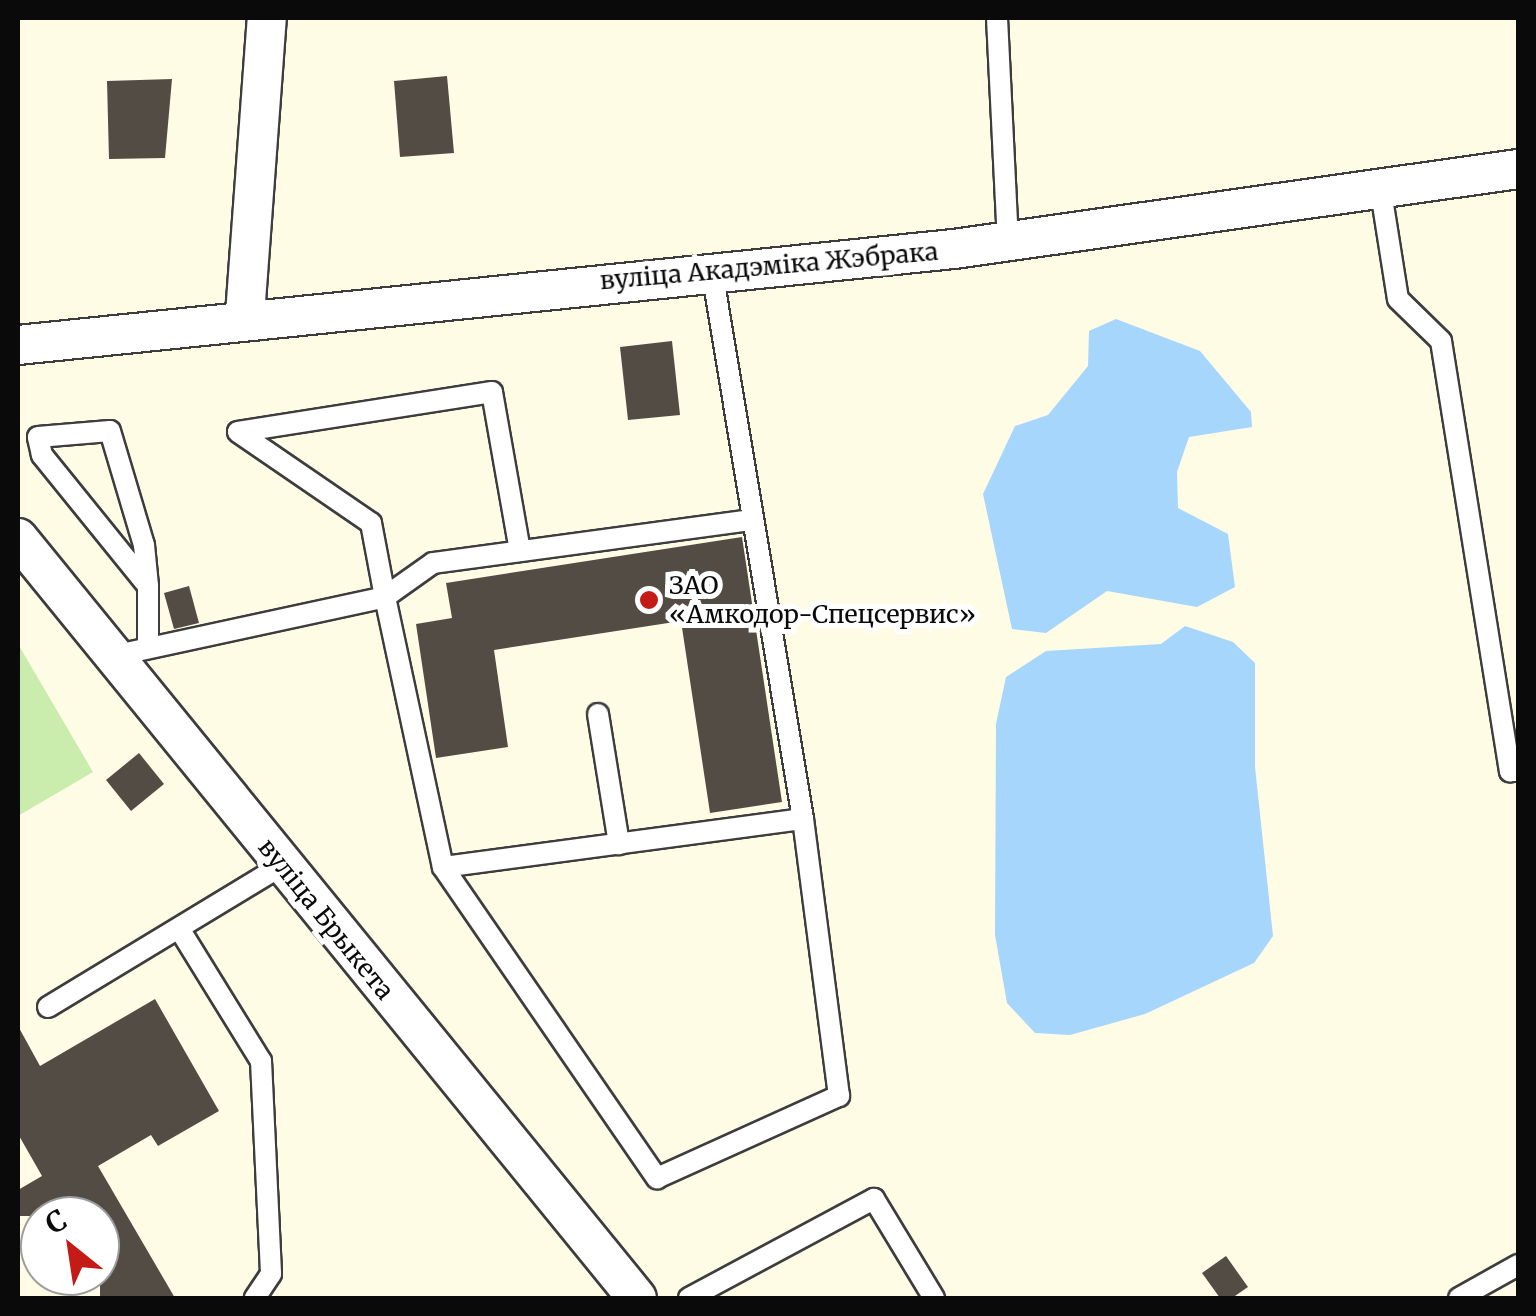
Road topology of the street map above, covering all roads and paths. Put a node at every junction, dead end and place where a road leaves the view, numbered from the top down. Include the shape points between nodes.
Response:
1 (267, 18) edge
2 (997, 18) edge
3 (1518, 169) edge
4 (1381, 192) junction
5 (1008, 242) junction
6 (712, 271) junction
7 (245, 316) junction
8 (18, 345) edge
9 (753, 520) junction
10 (18, 538) edge
11 (520, 551) junction
12 (148, 586) junction
13 (385, 597) junction
14 (131, 652) junction
15 (598, 714) dead end
16 (1518, 771) edge
17 (803, 818) junction
18 (619, 844) junction
19 (281, 866) junction
20 (443, 867) junction
21 (180, 930) junction
22 (48, 1007) dead end
23 (1518, 1265) edge
24 (255, 1298) edge
25 (636, 1298) edge
26 (690, 1298) edge
27 (934, 1298) edge
28 (1459, 1298) edge

1 - 7 street
2 - 5 lane
3 - 4 street, вуліца Акадэміка Жэбрака
4 - 5 street, вуліца Акадэміка Жэбрака
4 - 16 lane via 1398,300 1442,341 1510,771
5 - 6 street, вуліца Акадэміка Жэбрака
6 - 7 street, вуліца Акадэміка Жэбрака
6 - 9 lane
7 - 8 street, вуліца Акадэміка Жэбрака
9 - 11 lane
9 - 17 lane
10 - 14 street, вуліца Брыкета
11 - 13 lane via 433,562
11 - 13 lane via 492,392 238,432 371,523
12 - 12 lane via 110,431 38,437 42,455
12 - 14 lane
13 - 14 lane
13 - 20 lane
14 - 19 street, вуліца Брыкета
15 - 18 lane
17 - 18 lane
17 - 20 lane via 840,1096 657,1178
18 - 20 lane
19 - 21 lane
19 - 25 street, вуліца Брыкета
21 - 22 lane
21 - 24 lane via 262,1061 270,1274
23 - 28 lane
26 - 27 lane via 874,1200

